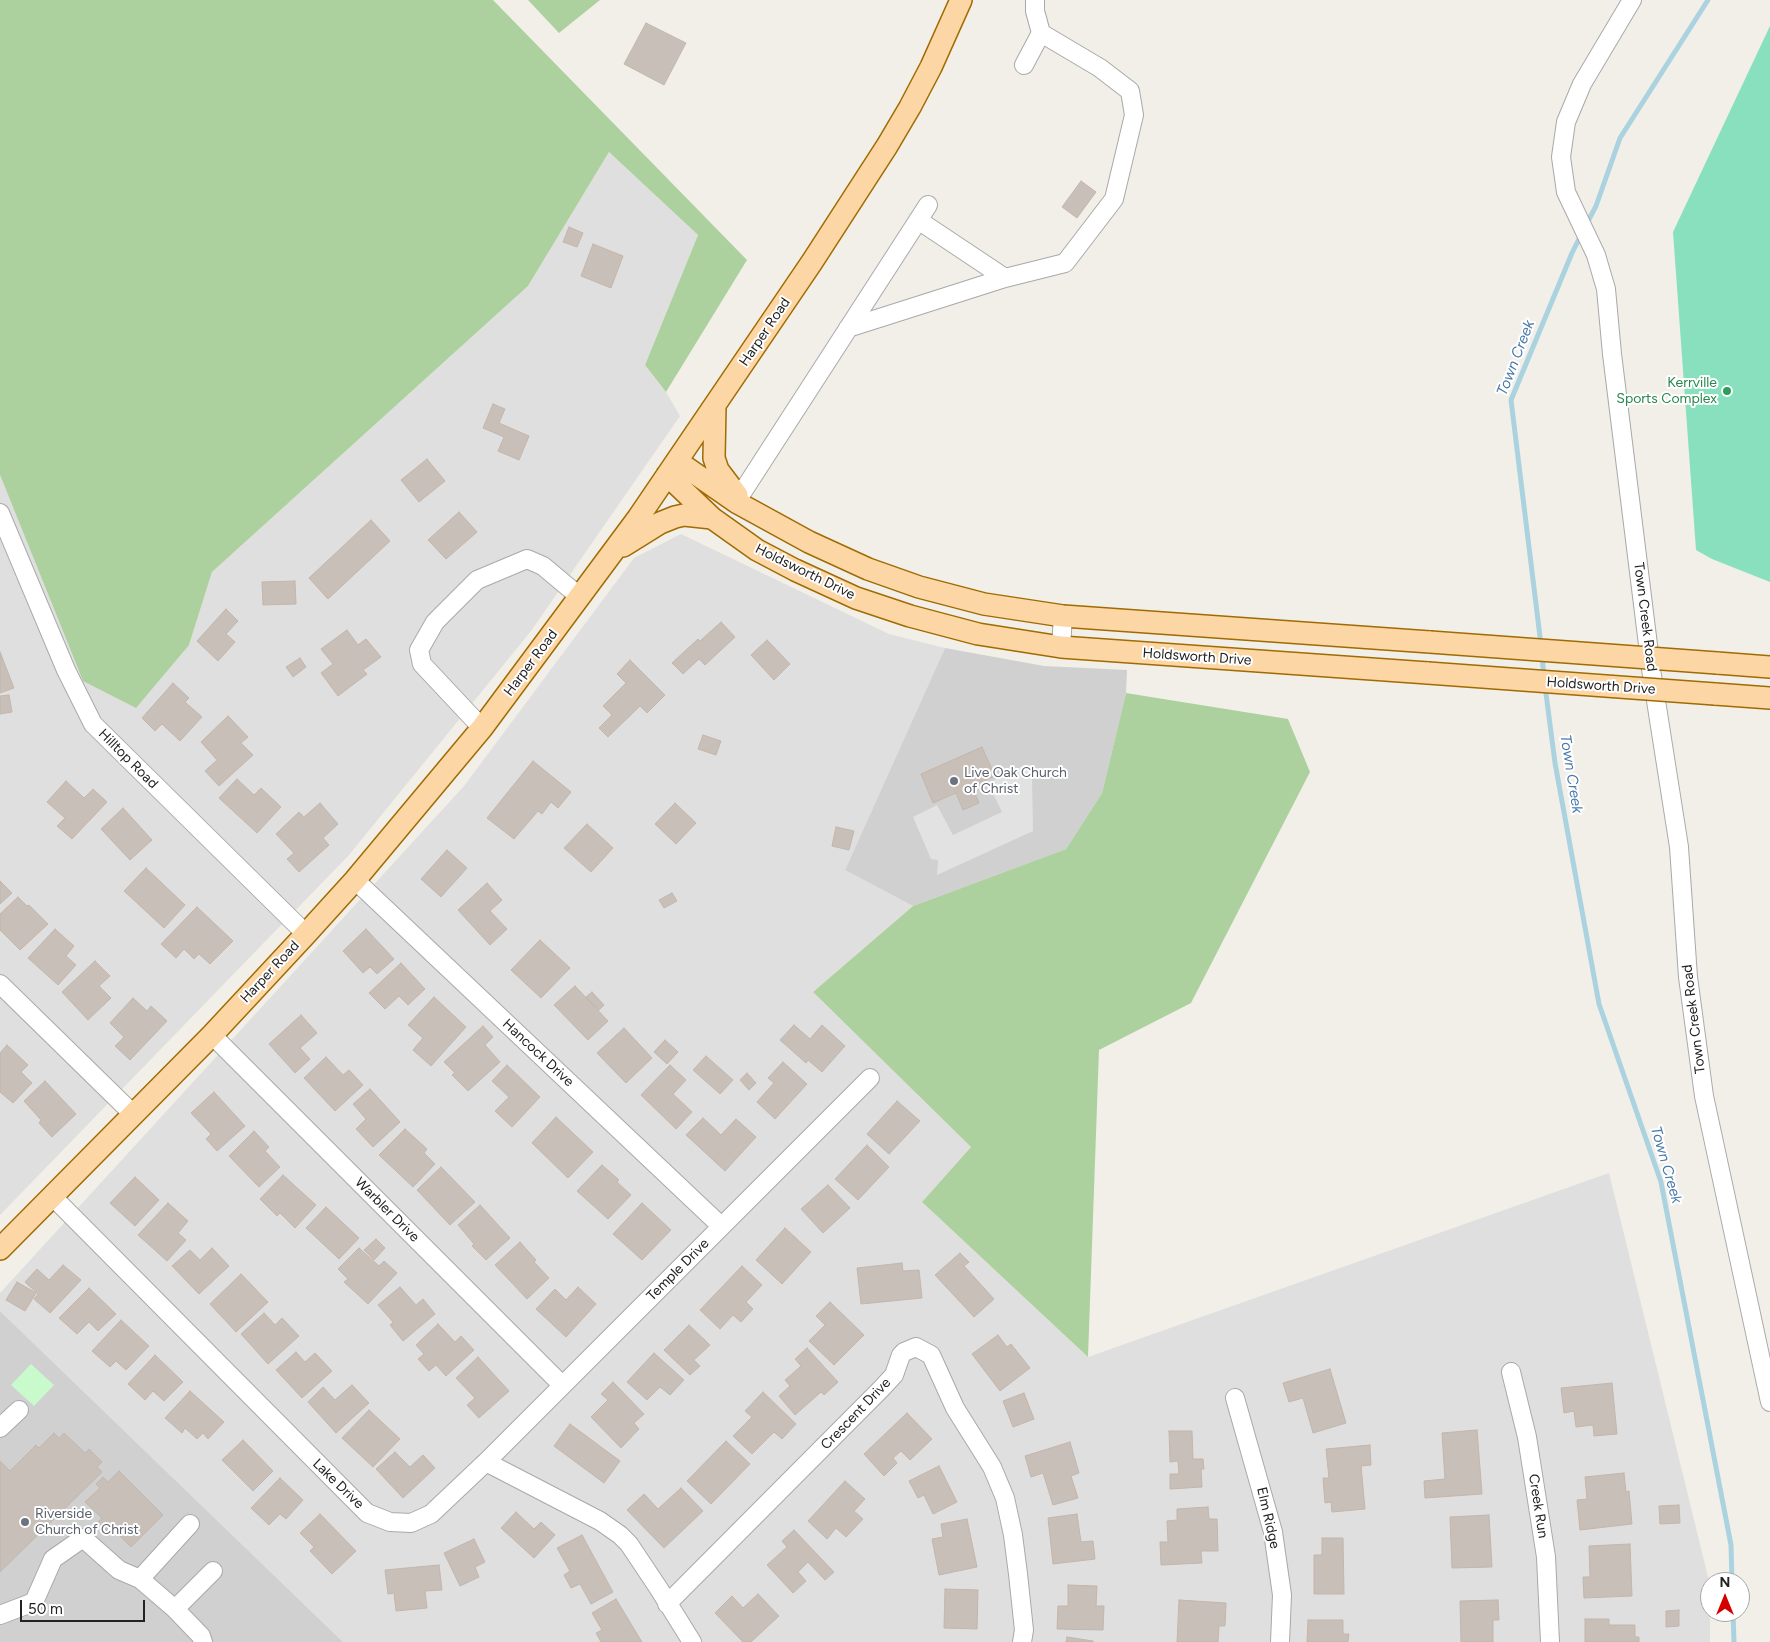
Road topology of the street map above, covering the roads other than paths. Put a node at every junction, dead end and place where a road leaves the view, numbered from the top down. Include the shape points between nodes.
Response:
1 (961, 0) edge
2 (1035, 0) edge
3 (1632, 0) edge
4 (1041, 33) junction
5 (1024, 65) dead end
6 (928, 205) dead end
7 (918, 220) junction
8 (1005, 278) junction
9 (848, 328) junction
10 (715, 406) junction
11 (672, 468) junction
12 (741, 503) junction
13 (0, 513) edge
14 (712, 518) junction
15 (613, 552) junction
16 (580, 597) junction
17 (1063, 616) junction
18 (1061, 647) junction
19 (1770, 667) edge
20 (1770, 698) edge
21 (482, 728) junction
22 (355, 880) junction
23 (306, 934) junction
24 (0, 984) edge
25 (212, 1035) junction
26 (870, 1078) dead end
27 (133, 1114) junction
28 (52, 1196) junction
29 (721, 1226) junction
30 (0, 1249) edge
31 (1511, 1372) dead end
32 (562, 1385) junction
33 (1235, 1398) dead end
34 (1770, 1402) edge
35 (19, 1410) dead end
36 (0, 1428) edge
37 (486, 1462) junction
38 (190, 1524) dead end
39 (213, 1571) dead end
40 (140, 1579) junction
41 (667, 1604) junction
42 (175, 1610) junction
43 (0, 1615) edge
44 (203, 1642) edge
45 (692, 1642) edge
46 (1022, 1642) edge
47 (1280, 1642) edge
48 (1550, 1642) edge

1 - 10 main road, Harper Road via 931,67 887,146
2 - 4 street
3 - 34 street, Town Creek Road via 1582,84 1566,122 1560,157 1566,192 1596,255 1606,290 1652,669 1679,847 1688,977 1704,1096
4 - 5 street
4 - 8 street via 1100,68 1130,91 1134,114 1114,198 1065,263
6 - 7 street
7 - 8 street
7 - 9 street
8 - 9 street
9 - 12 street
10 - 11 main road, Harper Road
10 - 12 main road via 714,458 718,470
11 - 12 main road, Holdsworth Drive
11 - 14 main road, Holdsworth Drive
11 - 15 main road, Harper Road
12 - 17 main road, Holdsworth Drive via 809,542 868,569 919,587 984,604
13 - 23 street, Hilltop Road via 66,670 93,724
14 - 15 main road via 675,517
14 - 18 main road, Holdsworth Drive via 757,550 856,598 978,634
15 - 16 main road, Harper Road
16 - 21 main road, Harper Road
16 - 21 street via 543,566 527,559 477,580 435,622 419,650 422,664
17 - 18 street
17 - 19 main road, Holdsworth Drive, bridge
18 - 20 main road, Holdsworth Drive, bridge
21 - 22 main road, Harper Road
22 - 23 main road, Harper Road
22 - 29 street, Hancock Drive
23 - 25 main road, Harper Road
24 - 27 street
25 - 27 main road, Harper Road
25 - 32 street, Warbler Drive
26 - 29 street, Temple Drive
27 - 28 main road, Harper Road
28 - 30 main road, Harper Road
28 - 37 street, Lake Drive via 367,1513 390,1522 411,1523 432,1514
29 - 32 street, Temple Drive
31 - 48 street, Creek Run via 1527,1437 1546,1557
32 - 37 street, Temple Drive
33 - 47 street, Elm Ridge via 1273,1532 1282,1595
35 - 36 street
37 - 41 street via 600,1521 620,1535
38 - 40 street
39 - 42 street
40 - 42 street
40 - 43 street via 119,1570 83,1538 53,1559 34,1602
41 - 45 street
41 - 46 street, Crescent Drive via 881,1389 894,1375 904,1352 916,1347 930,1355 955,1408 992,1467 1005,1498 1018,1574 1024,1630
42 - 44 street

